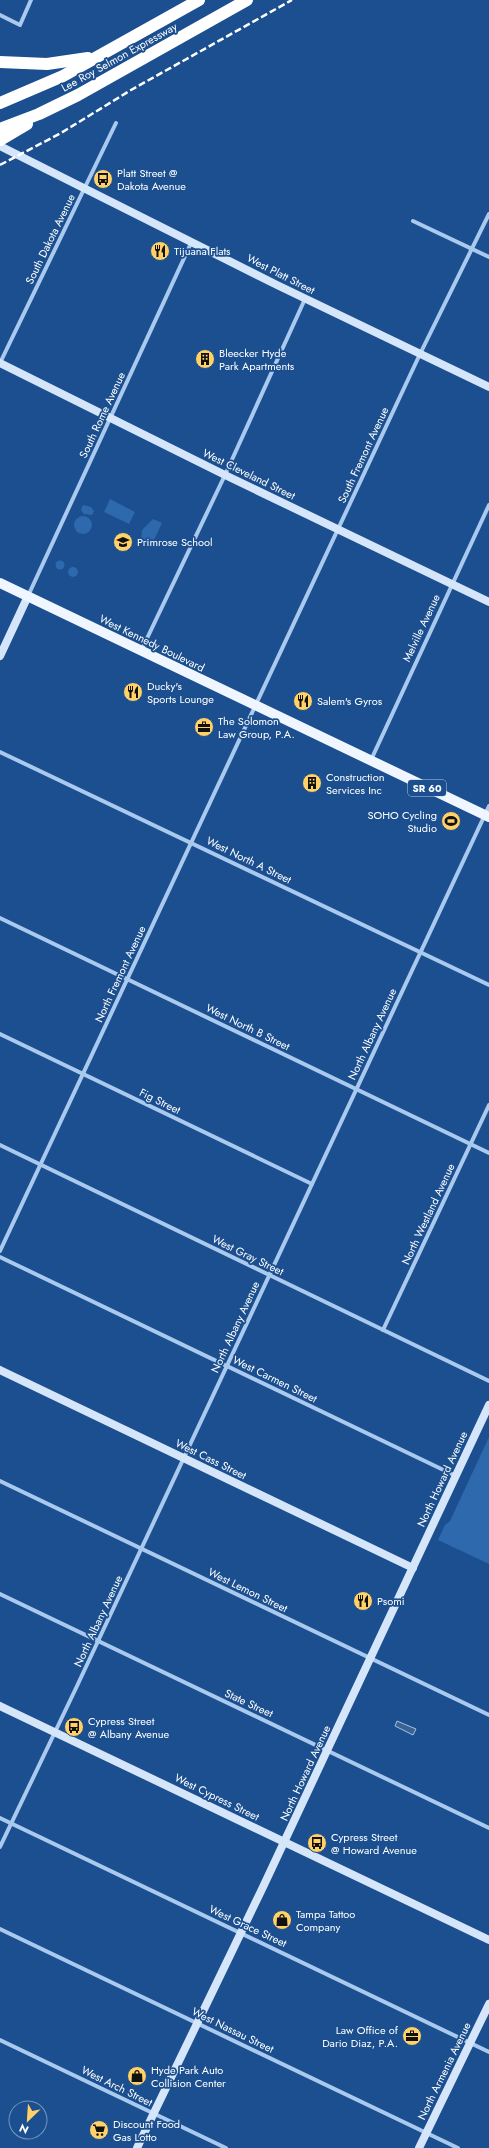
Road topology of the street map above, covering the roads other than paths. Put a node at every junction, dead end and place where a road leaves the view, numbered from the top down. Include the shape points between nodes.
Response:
1 (32, 0) edge
2 (199, 0) edge
3 (247, 0) edge
4 (0, 15) edge
5 (101, 55) junction
6 (0, 62) edge
7 (0, 104) edge
8 (31, 118) junction
9 (116, 123) dead end
10 (0, 128) edge
11 (0, 140) edge
12 (0, 146) edge
13 (84, 188) junction
14 (489, 214) edge
15 (413, 221) dead end
16 (192, 241) junction
17 (472, 248) junction
18 (489, 257) edge
19 (305, 299) junction
20 (420, 354) junction
21 (0, 363) edge
22 (489, 387) edge
23 (111, 417) junction
24 (225, 475) junction
25 (489, 505) edge
26 (338, 529) junction
27 (0, 583) edge
28 (452, 584) junction
29 (28, 596) junction
30 (489, 602) edge
31 (141, 651) junction
32 (0, 656) edge
33 (256, 705) junction
34 (0, 752) edge
35 (370, 760) junction
36 (488, 812) edge
37 (192, 842) junction
38 (0, 918) edge
39 (420, 952) junction
40 (127, 979) junction
41 (489, 985) edge
42 (0, 1034) edge
43 (83, 1074) junction
44 (356, 1089) junction
45 (489, 1105) edge
46 (471, 1144) junction
47 (0, 1145) edge
48 (489, 1153) edge
49 (40, 1165) junction
50 (312, 1184) junction
51 (0, 1251) edge
52 (0, 1257) edge
53 (269, 1275) junction
54 (384, 1330) junction
55 (227, 1366) junction
56 (0, 1370) edge
57 (489, 1381) edge
58 (489, 1405) edge
59 (184, 1458) junction
60 (456, 1476) junction
61 (0, 1481) edge
62 (141, 1549) junction
63 (413, 1568) junction
64 (0, 1594) edge
65 (98, 1641) junction
66 (370, 1659) junction
67 (0, 1706) edge
68 (489, 1715) edge
69 (56, 1732) junction
70 (328, 1750) junction
71 (0, 1818) edge
72 (12, 1823) junction
73 (489, 1828) edge
74 (284, 1842) junction
75 (0, 1847) edge
76 (0, 1929) edge
77 (241, 1933) junction
78 (489, 1940) edge
79 (489, 2004) edge
80 (198, 2023) junction
81 (0, 2040) edge
82 (470, 2043) junction
83 (489, 2052) edge
84 (154, 2113) junction
85 (426, 2133) junction
86 (137, 2148) edge
87 (226, 2148) edge
88 (419, 2148) edge
89 (458, 2148) edge

1 - 4 street via 20,25
2 - 5 highway, Lee Roy Selmon Expressway
3 - 8 highway, Lee Roy Selmon Expressway via 118,74
5 - 6 highway via 79,61 47,64
5 - 7 highway, Lee Roy Selmon Expressway via 42,86
8 - 10 highway, Lee Roy Selmon Expressway
8 - 11 highway
9 - 13 street, South Dakota Avenue
12 - 13 main road, West Platt Street
13 - 16 main road, West Platt Street
13 - 21 street, South Dakota Avenue
14 - 17 street, South Fremont Avenue
15 - 17 street
16 - 19 main road, West Platt Street
16 - 23 street, South Rome Avenue
17 - 18 street
17 - 20 street, South Fremont Avenue
19 - 20 main road, West Platt Street
19 - 24 street
20 - 22 main road, West Platt Street
20 - 26 street, South Fremont Avenue
21 - 23 main road, West Cleveland Street
23 - 24 main road, West Cleveland Street
23 - 29 street, South Rome Avenue
24 - 26 main road, West Cleveland Street
24 - 31 street
25 - 28 street, Melville Avenue
26 - 28 main road, West Cleveland Street
26 - 33 street, South Fremont Avenue
27 - 29 main road, West Kennedy Boulevard / SR 60
28 - 30 main road, West Cleveland Street
28 - 35 street, Melville Avenue
29 - 31 main road, West Kennedy Boulevard / SR 60
29 - 32 main road
31 - 33 main road, West Kennedy Boulevard / SR 60
33 - 35 main road, West Kennedy Boulevard / SR 60
33 - 37 street, North Fremont Avenue
34 - 37 street, West North A Street
35 - 36 main road, West Kennedy Boulevard / SR 60
36 - 39 street, North Albany Avenue
37 - 39 street, West North A Street
37 - 40 street, North Fremont Avenue
38 - 40 street, West North B Street
39 - 41 street, West North A Street
39 - 44 street, North Albany Avenue
40 - 43 street, North Fremont Avenue
40 - 44 street, West North B Street
42 - 43 street, Fig Street
43 - 49 street, North Fremont Avenue
43 - 50 street, Fig Street
44 - 46 street, West North B Street
44 - 50 street, North Albany Avenue
45 - 46 street, North Westland Avenue
46 - 48 street, West North B Street
46 - 54 street, North Westland Avenue
47 - 49 street, West Gray Street
49 - 51 street, North Fremont Avenue
49 - 53 street, West Gray Street
50 - 53 street, North Albany Avenue
52 - 55 street, West Carmen Street
53 - 54 street, West Gray Street
53 - 55 street, North Albany Avenue
54 - 57 street, West Gray Street
55 - 59 street, North Albany Avenue
55 - 60 street, West Carmen Street
56 - 59 main road, West Cass Street
58 - 60 main road, North Howard Avenue
59 - 62 street, North Albany Avenue
59 - 63 main road, West Cass Street
60 - 63 main road, North Howard Avenue
61 - 62 street, West Lemon Street
62 - 65 street, North Albany Avenue
62 - 66 street, West Lemon Street
63 - 66 main road, North Howard Avenue
64 - 65 street, State Street
65 - 69 street, North Albany Avenue
65 - 70 street, State Street
66 - 68 street, West Lemon Street
66 - 70 main road, North Howard Avenue
67 - 69 main road, West Cypress Street
69 - 72 street, North Albany Avenue
69 - 74 main road, West Cypress Street
70 - 73 street, State Street
70 - 74 main road, North Howard Avenue
71 - 72 street, West Grace Street
72 - 75 street, North Albany Avenue
72 - 77 street, West Grace Street
74 - 77 main road, North Howard Avenue
74 - 78 main road, West Cypress Street
76 - 80 street, West Nassau Street
77 - 80 main road, North Howard Avenue
77 - 82 street, West Grace Street
79 - 82 main road, North Armenia Avenue
80 - 84 main road, North Howard Avenue
80 - 85 street, West Nassau Street
81 - 84 street, West Arch Street
82 - 83 street, West Grace Street
82 - 85 main road, North Armenia Avenue
84 - 86 main road, North Howard Avenue
84 - 87 street, West Arch Street
85 - 88 main road, North Armenia Avenue
85 - 89 street, West Nassau Street

